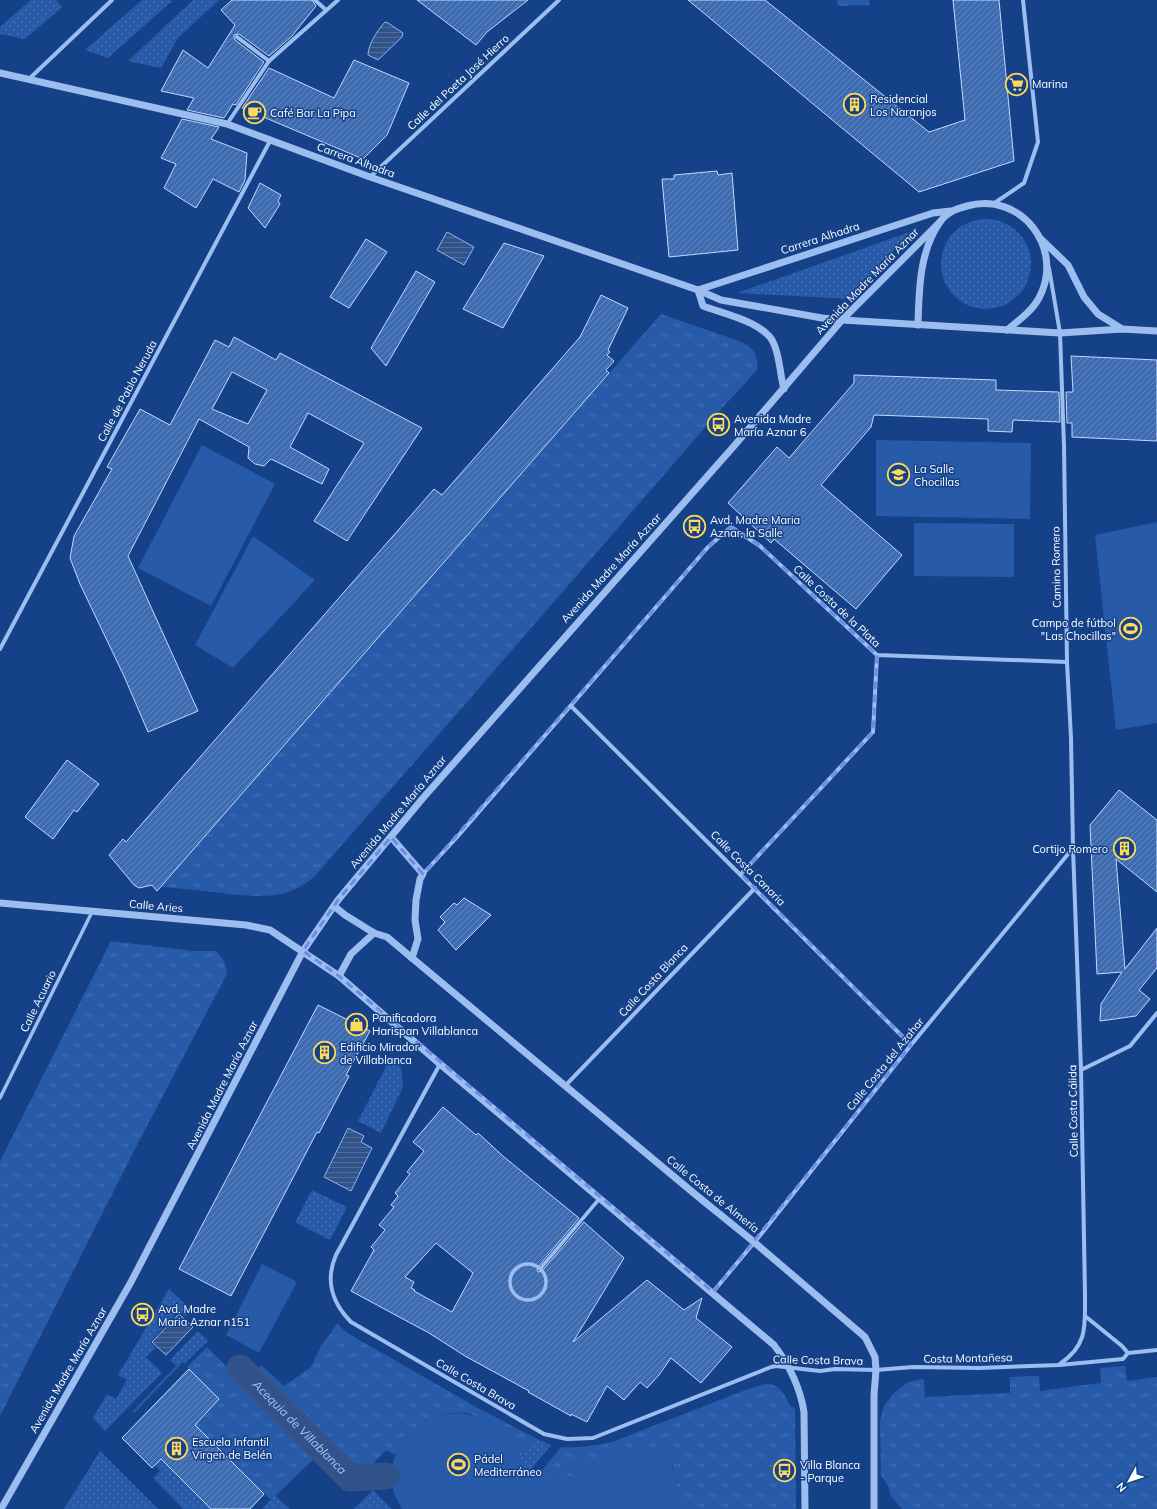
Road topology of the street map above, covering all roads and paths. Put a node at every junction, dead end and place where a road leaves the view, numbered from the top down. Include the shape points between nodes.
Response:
1 (112, 0) edge
2 (315, 0) edge
3 (338, 0) edge
4 (559, 0) edge
5 (1023, 0) edge
6 (326, 10) junction
7 (237, 37) dead end
8 (269, 61) junction
9 (0, 73) edge
10 (29, 79) junction
11 (227, 124) junction
12 (270, 141) junction
13 (370, 177) junction
14 (993, 204) junction
15 (951, 211) junction
16 (940, 222) junction
17 (1041, 238) junction
18 (1047, 258) junction
19 (698, 290) junction
20 (842, 320) junction
21 (918, 325) junction
22 (1122, 329) junction
23 (1007, 330) junction
24 (1157, 331) edge
25 (1060, 333) junction
26 (784, 389) junction
27 (0, 649) edge
28 (877, 655) junction
29 (1066, 662) junction
30 (571, 706) junction
31 (391, 837) junction
32 (1073, 848) junction
33 (423, 874) junction
34 (741, 874) junction
35 (755, 888) junction
36 (0, 903) edge
37 (334, 906) junction
38 (92, 912) junction
39 (374, 933) junction
40 (303, 951) junction
41 (412, 958) junction
42 (339, 976) junction
43 (1157, 1013) edge
44 (912, 1045) junction
45 (440, 1064) junction
46 (1081, 1070) junction
47 (565, 1086) junction
48 (0, 1098) edge
49 (600, 1198) junction
50 (754, 1242) junction
51 (540, 1269) junction
52 (713, 1292) junction
53 (1085, 1316) junction
54 (1157, 1350) edge
55 (1128, 1353) junction
56 (1059, 1365) junction
57 (790, 1368) junction
58 (876, 1370) junction
59 (1, 1509) edge
60 (805, 1509) edge
61 (874, 1509) edge

1 - 10 street
2 - 6 street
3 - 6 street
4 - 13 street, Calle del Poeta José Hierro
5 - 14 street via 1038,142 1024,183
6 - 8 street
7 - 8 street
8 - 11 street
9 - 10 street, Carrera Alhadra
10 - 11 street, Carrera Alhadra
11 - 12 street, Carrera Alhadra
12 - 13 street, Carrera Alhadra
12 - 27 street, Calle de Pablo Neruda
13 - 19 street, Carrera Alhadra
14 - 15 street, Carrera Alhadra via 974,204
14 - 17 street, Carrera Alhadra via 1022,215
15 - 16 street, Carrera Alhadra
15 - 19 street, Carrera Alhadra via 932,213
16 - 20 street, Avenida Madre María Aznar
16 - 21 street, Carrera Alhadra via 933,234 922,268
17 - 18 street, Carrera Alhadra
17 - 22 street, Carrera Alhadra via 1068,265 1084,297 1098,314
18 - 23 street, Carrera Alhadra via 1046,283 1039,299
18 - 25 street, Camino Romero
19 - 20 street, Carrera Alhadra via 721,300
19 - 26 street via 703,306 764,330 776,349
20 - 21 street, Carrera Alhadra
20 - 26 street, Avenida Madre María Aznar
21 - 23 street, Carrera Alhadra
22 - 24 street, Carrera Alhadra
22 - 25 street, Carrera Alhadra
23 - 25 street, Carrera Alhadra
25 - 29 street, Camino Romero
26 - 31 street, Avenida Madre María Aznar
28 - 29 street, Calle Costa de la Plata
28 - 30 street, Calle Costa de la Plata via 760,546 731,527 708,547
28 - 34 street via 874,732
29 - 32 street, Camino Romero via 1071,738
30 - 33 street
30 - 34 street, Calle Costa Canaria
31 - 33 street
31 - 37 street, Avenida Madre María Aznar
32 - 44 street, Calle Costa del Azahar
32 - 46 street, Calle Costa Cálida
33 - 41 street via 415,911 418,939
34 - 35 street, Calle Costa Canaria
35 - 44 street, Calle Costa Canaria
35 - 47 street, Calle Costa Blanca
36 - 38 street, Calle Aries
37 - 39 street, Calle Costa de Almería
37 - 40 street, Avenida Madre María Aznar
38 - 40 street, Calle Aries via 246,925 270,930
38 - 48 street, Calle Acuario
39 - 41 street, Calle Costa de Almería via 387,937
39 - 42 street via 351,954
40 - 42 street
40 - 59 street, Avenida Madre María Aznar via 131,1282
41 - 47 street, Calle Costa de Almería
42 - 45 street
43 - 46 street via 1130,1046
44 - 50 street, Calle Costa del Azahar
45 - 49 street
45 - 57 street, Calle Costa Brava via 332,1262 330,1281 333,1296 351,1322 544,1434 567,1439 593,1438 771,1367
46 - 53 street, Calle Costa Cálida
47 - 50 street, Calle Costa de Almería
49 - 51 street
49 - 52 street
50 - 52 street, Calle Costa del Azahar
50 - 58 street, Calle Costa de Almería via 866,1336 875,1357
51 - 51 street via 536,1266 523,1265 513,1272 510,1284 520,1299 532,1300 542,1294 546,1284 544,1273
52 - 57 street via 774,1345
53 - 55 street
53 - 56 street, Calle Costa Cálida via 1078,1348 1071,1357
54 - 55 street, Costa Montañesa
55 - 56 street, Costa Montañesa via 1123,1359
56 - 58 street, Costa Montañesa
57 - 58 street, Calle Costa Brava via 820,1371 835,1368
57 - 60 street via 802,1397 804,1412
58 - 61 street, Calle Costa de Almería

